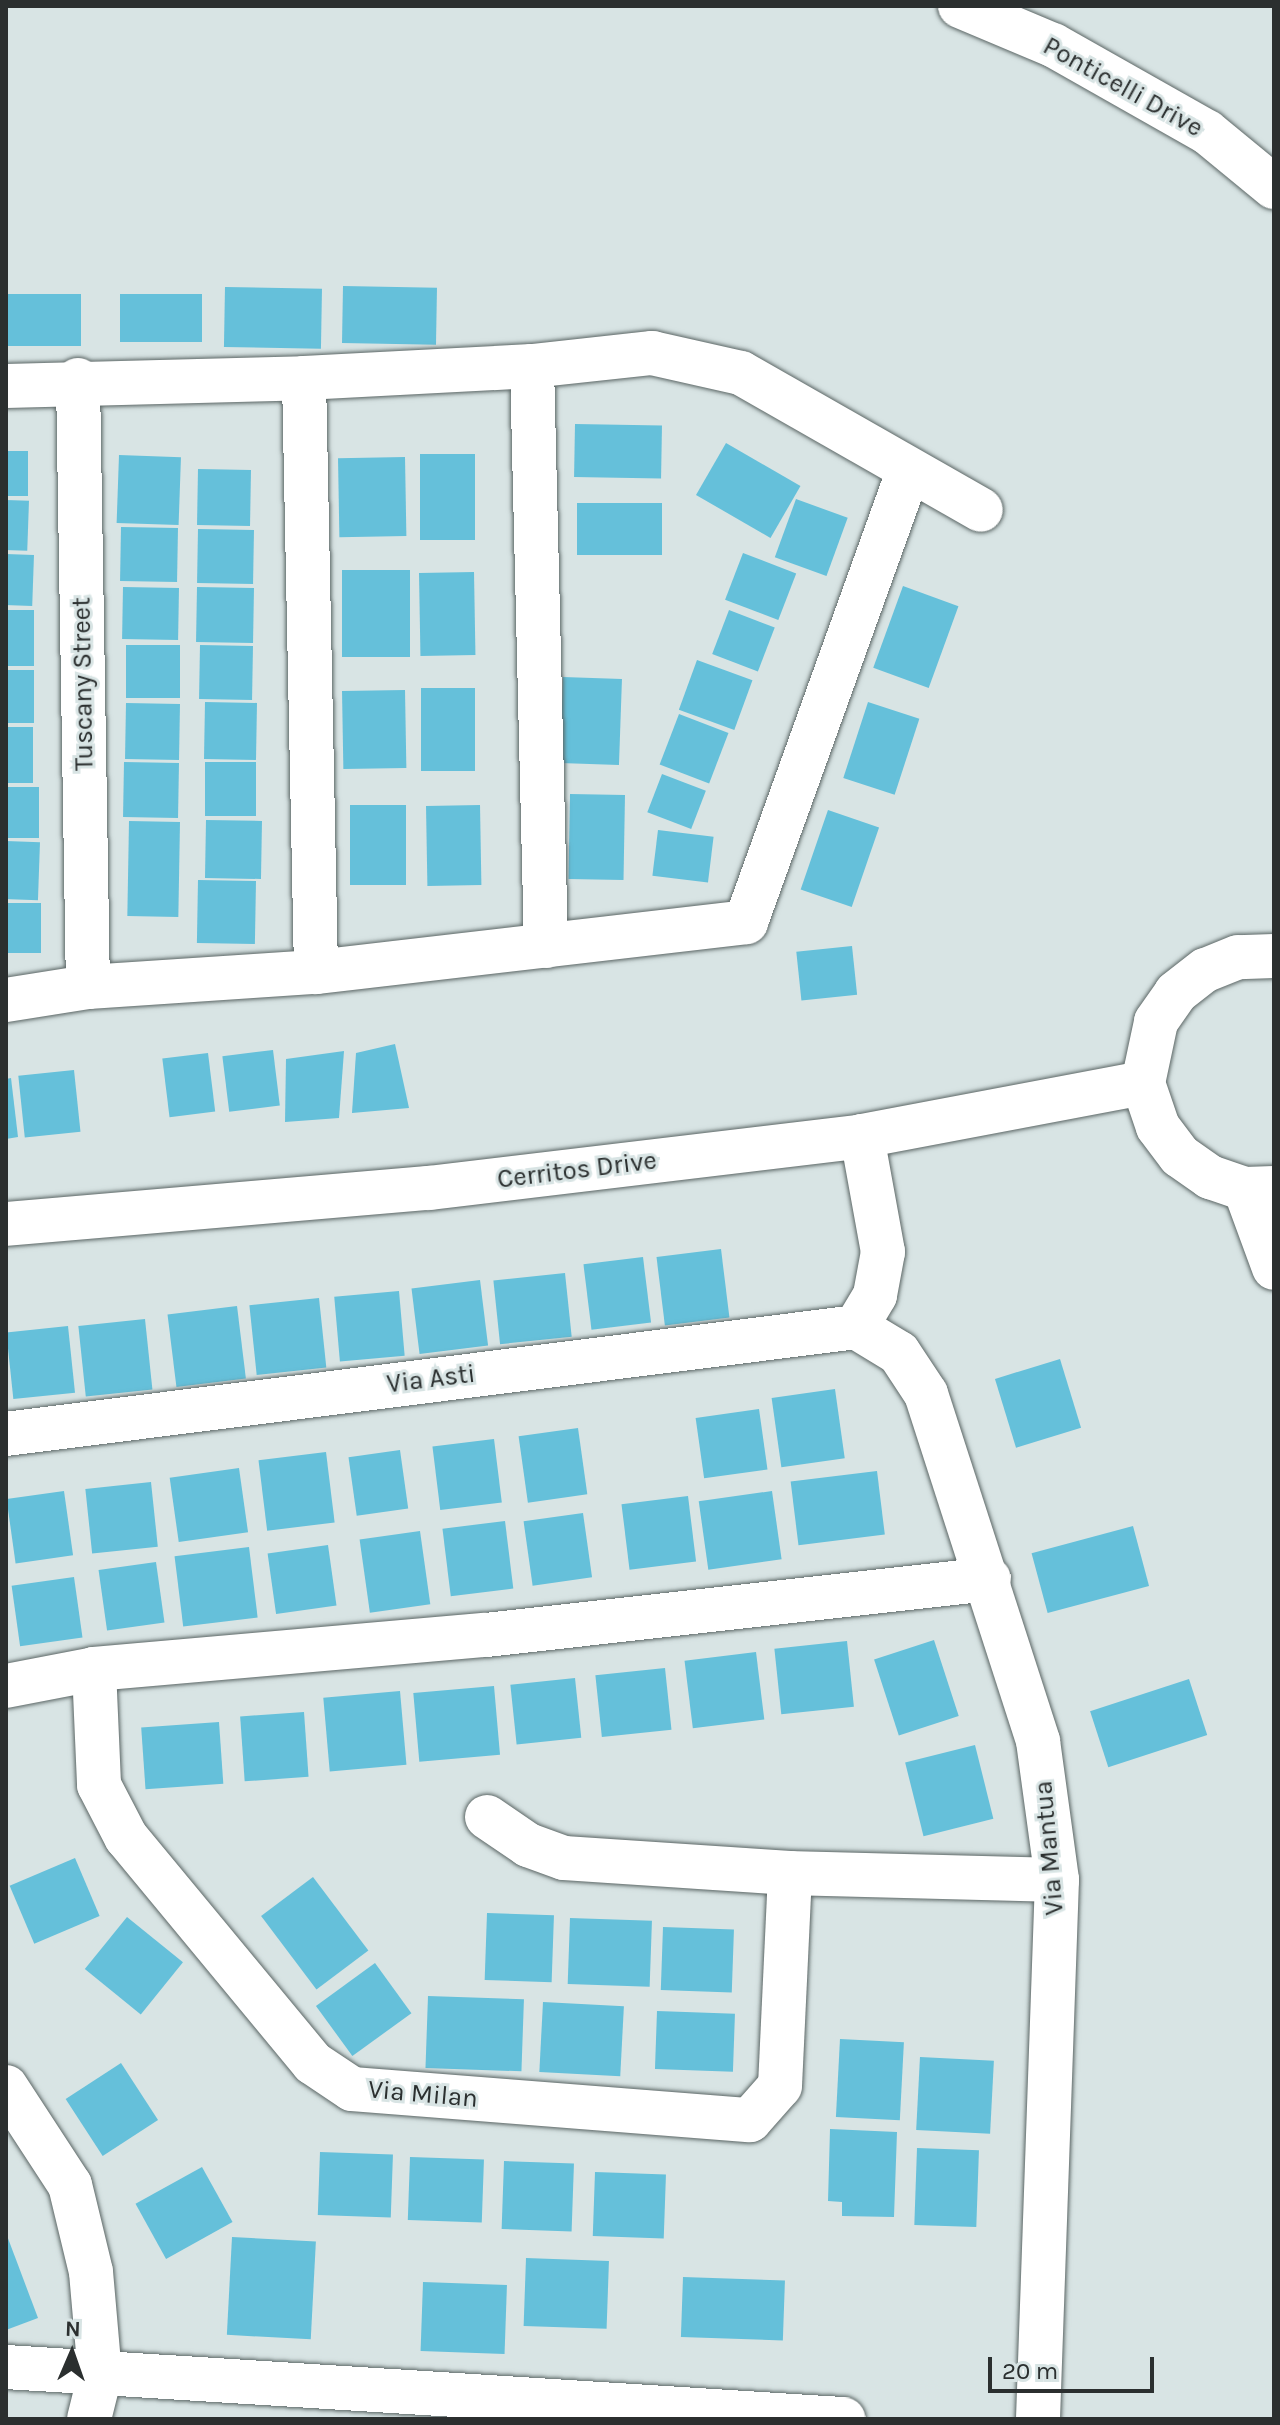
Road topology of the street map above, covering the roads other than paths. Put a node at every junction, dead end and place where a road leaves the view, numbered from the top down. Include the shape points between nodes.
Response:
1 (960, 6) edge
2 (1274, 187) edge
3 (532, 366) junction
4 (304, 378) junction
5 (78, 380) junction
6 (6, 386) edge
7 (909, 470) junction
8 (981, 510) dead end
9 (546, 946) junction
10 (1274, 956) edge
11 (316, 972) junction
12 (88, 987) junction
13 (6, 1000) edge
14 (1143, 1083) junction
15 (862, 1136) junction
16 (1259, 1188) edge
17 (6, 1224) edge
18 (1274, 1268) edge
19 (856, 1327) junction
20 (6, 1434) edge
21 (989, 1579) junction
22 (94, 1669) junction
23 (6, 1686) edge
24 (487, 1817) dead end
25 (790, 1873) junction
26 (1057, 1880) junction
27 (6, 2087) edge
28 (6, 2367) edge
29 (100, 2375) junction
30 (89, 2419) edge
31 (843, 2419) edge
32 (1038, 2419) edge

1 - 2 street, Ponticelli Drive via 1053,45 1194,125
3 - 4 street
3 - 7 street via 652,353 741,373
3 - 9 street
4 - 5 street
4 - 11 street
5 - 6 street
5 - 12 street, Tuscany Street
7 - 8 street
7 - 9 street via 746,922
9 - 11 street
10 - 14 street via 1238,957 1216,965 1176,993 1156,1022
11 - 12 street
12 - 13 street
14 - 15 street, Cerritos Drive
14 - 16 street via 1158,1127 1180,1156 1210,1177
15 - 17 street, Cerritos Drive via 429,1188
15 - 19 street via 883,1252 875,1295
16 - 18 street
19 - 20 street, Via Asti
19 - 21 street, Via Mantua via 899,1353 926,1394
21 - 22 street via 486,1635
21 - 26 street, Via Mantua via 1038,1741
22 - 23 street
22 - 25 street, Via Milan via 99,1785 126,1837 313,2063 352,2089 750,2120 780,2086
24 - 25 street via 528,1845 564,1858
25 - 26 street
26 - 32 street, Via Mantua
27 - 29 street via 70,2185 91,2272
28 - 29 street
29 - 30 street
29 - 31 street

